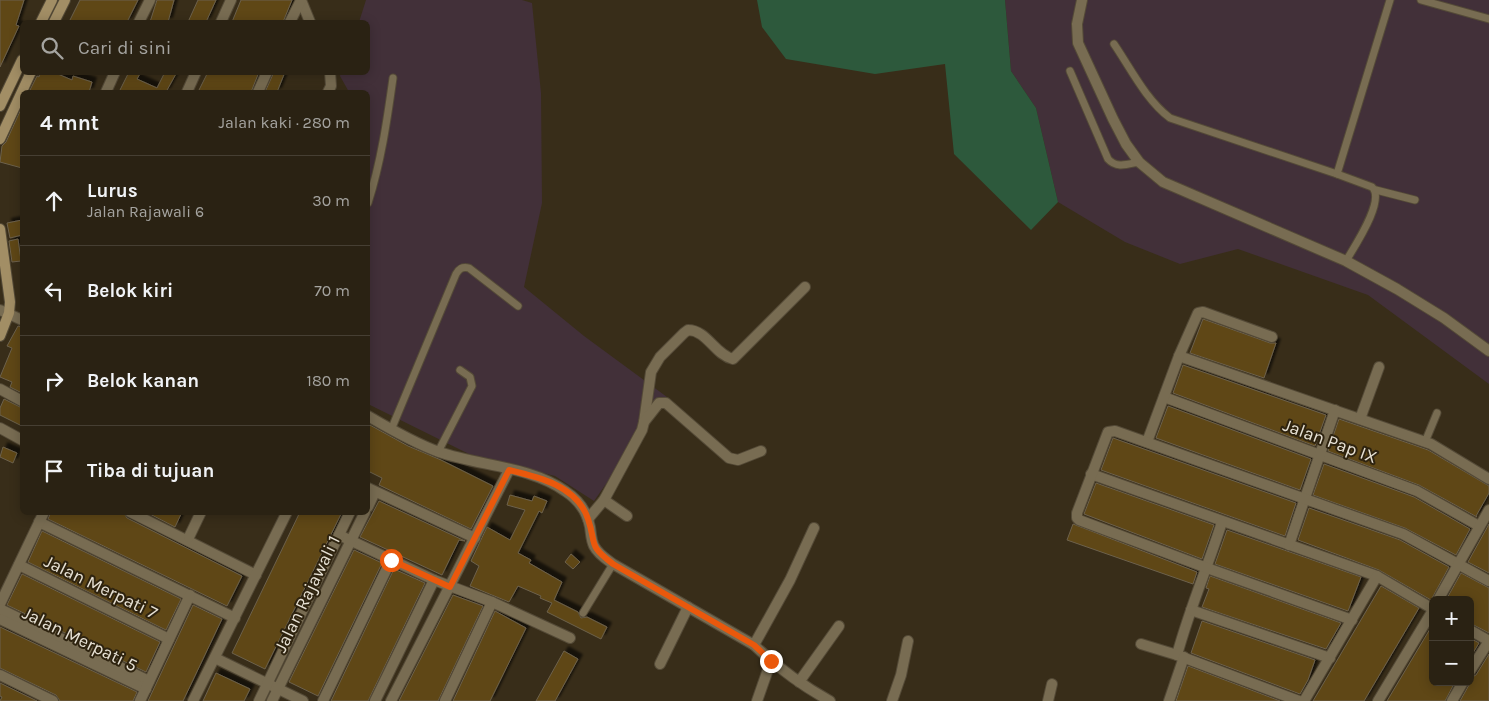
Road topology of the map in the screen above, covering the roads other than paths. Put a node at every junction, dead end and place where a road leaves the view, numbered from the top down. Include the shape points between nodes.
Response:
1 (52, 0) edge
2 (64, 0) edge
3 (150, 0) edge
4 (231, 0) edge
5 (301, 0) edge
6 (1082, 0) edge
7 (1390, 0) edge
8 (1421, 0) edge
9 (1489, 19) edge
10 (42, 20) edge
11 (55, 20) edge
12 (140, 20) edge
13 (221, 20) edge
14 (291, 20) edge
15 (309, 20) edge
16 (1114, 44) dead end
17 (20, 64) edge
18 (1070, 71) dead end
19 (30, 75) edge
20 (114, 75) edge
21 (195, 75) edge
22 (266, 75) edge
23 (330, 75) edge
24 (393, 78) dead end
25 (23, 90) edge
26 (107, 90) edge
27 (188, 90) edge
28 (259, 90) edge
29 (329, 90) edge
30 (20, 96) edge
31 (0, 106) edge
32 (0, 110) edge
33 (11, 115) junction
34 (0, 139) edge
35 (1139, 162) junction
36 (1338, 174) junction
37 (1376, 190) junction
38 (370, 197) edge
39 (1415, 200) dead end
40 (0, 229) edge
41 (1346, 261) junction
42 (805, 287) dead end
43 (518, 306) dead end
44 (4, 311) edge
45 (20, 319) edge
46 (0, 336) edge
47 (1272, 337) dead end
48 (1489, 351) edge
49 (1179, 356) junction
50 (1379, 367) dead end
51 (460, 370) dead end
52 (0, 389) edge
53 (1164, 397) junction
54 (20, 400) edge
55 (1335, 410) junction
56 (1437, 413) dead end
57 (370, 417) edge
58 (1360, 419) junction
59 (644, 422) junction
60 (0, 428) edge
61 (391, 430) junction
62 (20, 439) edge
63 (1147, 442) junction
64 (1424, 442) junction
65 (761, 451) dead end
66 (438, 452) junction
67 (1320, 454) junction
68 (509, 470) junction
69 (1091, 474) junction
70 (1489, 479) edge
71 (371, 490) edge
72 (1304, 499) junction
73 (604, 500) junction
74 (1489, 510) edge
75 (136, 515) edge
76 (200, 515) edge
77 (286, 515) edge
78 (349, 515) edge
79 (364, 515) edge
80 (627, 516) dead end
81 (41, 517) edge
82 (588, 519) junction
83 (1222, 522) junction
84 (1484, 523) edge
85 (814, 528) dead end
86 (339, 535) junction
87 (189, 537) dead end
88 (475, 538) junction
89 (351, 541) junction
90 (1289, 545) junction
91 (391, 560) junction
92 (1458, 563) junction
93 (613, 564) junction
94 (19, 565) junction
95 (1207, 568) junction
96 (256, 575) junction
97 (1377, 576) junction
98 (434, 580) junction
99 (1489, 581) edge
100 (450, 587) junction
101 (190, 595) junction
102 (1440, 596) edge
103 (492, 602) junction
104 (0, 604) edge
105 (688, 607) junction
106 (1429, 607) edge
107 (0, 609) edge
108 (1191, 610) junction
109 (583, 613) dead end
110 (1429, 616) edge
111 (235, 618) junction
112 (0, 619) edge
113 (1352, 620) junction
114 (839, 626) dead end
115 (1474, 632) edge
116 (570, 638) dead end
117 (169, 639) junction
118 (908, 641) dead end
119 (1489, 641) edge
120 (1142, 644) dead end
121 (754, 645) junction
122 (1180, 656) junction
123 (215, 658) junction
124 (1330, 658) junction
125 (771, 661) junction
126 (660, 664) dead end
127 (1474, 665) edge
128 (0, 675) edge
129 (799, 682) junction
130 (268, 684) junction
131 (1052, 684) dead end
132 (147, 685) junction
133 (1461, 686) edge
134 (278, 689) junction
135 (53, 701) edge
136 (140, 701) edge
137 (194, 701) edge
138 (259, 701) edge
139 (272, 701) edge
140 (303, 701) edge
141 (322, 701) edge
142 (375, 701) edge
143 (391, 701) edge
144 (446, 701) edge
145 (757, 701) edge
146 (830, 701) edge
147 (892, 701) edge
148 (1048, 701) edge
149 (1169, 701) edge
150 (1299, 701) edge
151 (1304, 701) edge
152 (1378, 701) edge
153 (1452, 701) edge

1 - 10 main road
2 - 11 main road
3 - 12 street
4 - 13 street
5 - 14 street
5 - 15 street
6 - 35 street via 1076,24 1078,43 1122,136
7 - 36 lane
8 - 9 lane
16 - 36 lane via 1150,97 1170,118
17 - 31 main road
18 - 35 lane via 1108,159 1118,166
19 - 25 main road
20 - 26 street
21 - 27 street
22 - 28 street
23 - 29 street
24 - 38 lane via 384,138
30 - 33 main road
32 - 33 street
33 - 34 main road
35 - 41 street via 1157,178 1176,188
36 - 37 lane
37 - 39 lane
37 - 41 lane via 1375,207
40 - 44 main road via 10,295
41 - 48 street via 1397,288
42 - 59 street via 733,359 697,332 684,332 660,357 651,372
43 - 61 lane via 469,268 459,269
44 - 45 street
44 - 46 main road
47 - 49 street via 1199,312
49 - 53 street
49 - 55 street
50 - 58 street
51 - 66 lane via 470,377 472,386
52 - 54 street
53 - 63 street
53 - 67 street, Jalan Pap IX
55 - 58 street
55 - 67 street
56 - 64 lane
57 - 61 street
58 - 64 street
59 - 65 street via 657,405 664,402 729,458 738,460
59 - 73 street
60 - 62 street
61 - 66 street
63 - 69 street via 1110,431
63 - 72 street
64 - 70 street
66 - 68 street
67 - 72 street
67 - 84 street, Jalan Pap IX via 1417,491
68 - 82 street via 541,478 564,490 580,503
68 - 88 street
69 - 83 street
69 - 95 street via 1077,513 1079,520
71 - 88 street
72 - 90 street
72 - 92 street via 1403,534
73 - 80 street
73 - 82 street
74 - 84 street
75 - 96 street
76 - 87 street
77 - 96 street
78 - 86 street
79 - 89 street, Jalan Rajawali 1
81 - 94 street
81 - 101 street
82 - 93 street via 593,544
83 - 90 street
83 - 95 street
84 - 92 street
85 - 121 street
86 - 89 street
86 - 130 street
88 - 100 street
89 - 91 street
89 - 134 street, Jalan Rajawali 1
90 - 97 street
91 - 98 street
91 - 141 street
92 - 99 street
92 - 102 street
93 - 105 street
93 - 109 lane
94 - 104 street
94 - 117 street, Jalan Merpati 7
95 - 108 street
95 - 113 street
96 - 111 street
97 - 106 street
97 - 113 street
98 - 100 street
98 - 142 street
100 - 103 street
100 - 143 street
101 - 111 street
101 - 117 street
103 - 116 street
103 - 144 street
105 - 121 street
105 - 126 street
107 - 132 street
108 - 122 street
108 - 124 street
110 - 152 street
111 - 123 street
112 - 132 street, Jalan Merpati 5
113 - 124 street
114 - 129 street
115 - 119 street
117 - 132 street
118 - 147 street
119 - 127 street
120 - 122 street
121 - 125 street
122 - 149 street
122 - 150 street
123 - 130 street
123 - 137 street
124 - 151 street
125 - 129 street
125 - 145 street
128 - 135 street
129 - 146 street
130 - 134 street
130 - 138 street
131 - 148 street
132 - 136 street
133 - 153 street
134 - 139 street, Jalan Rajawali 1
134 - 140 street

